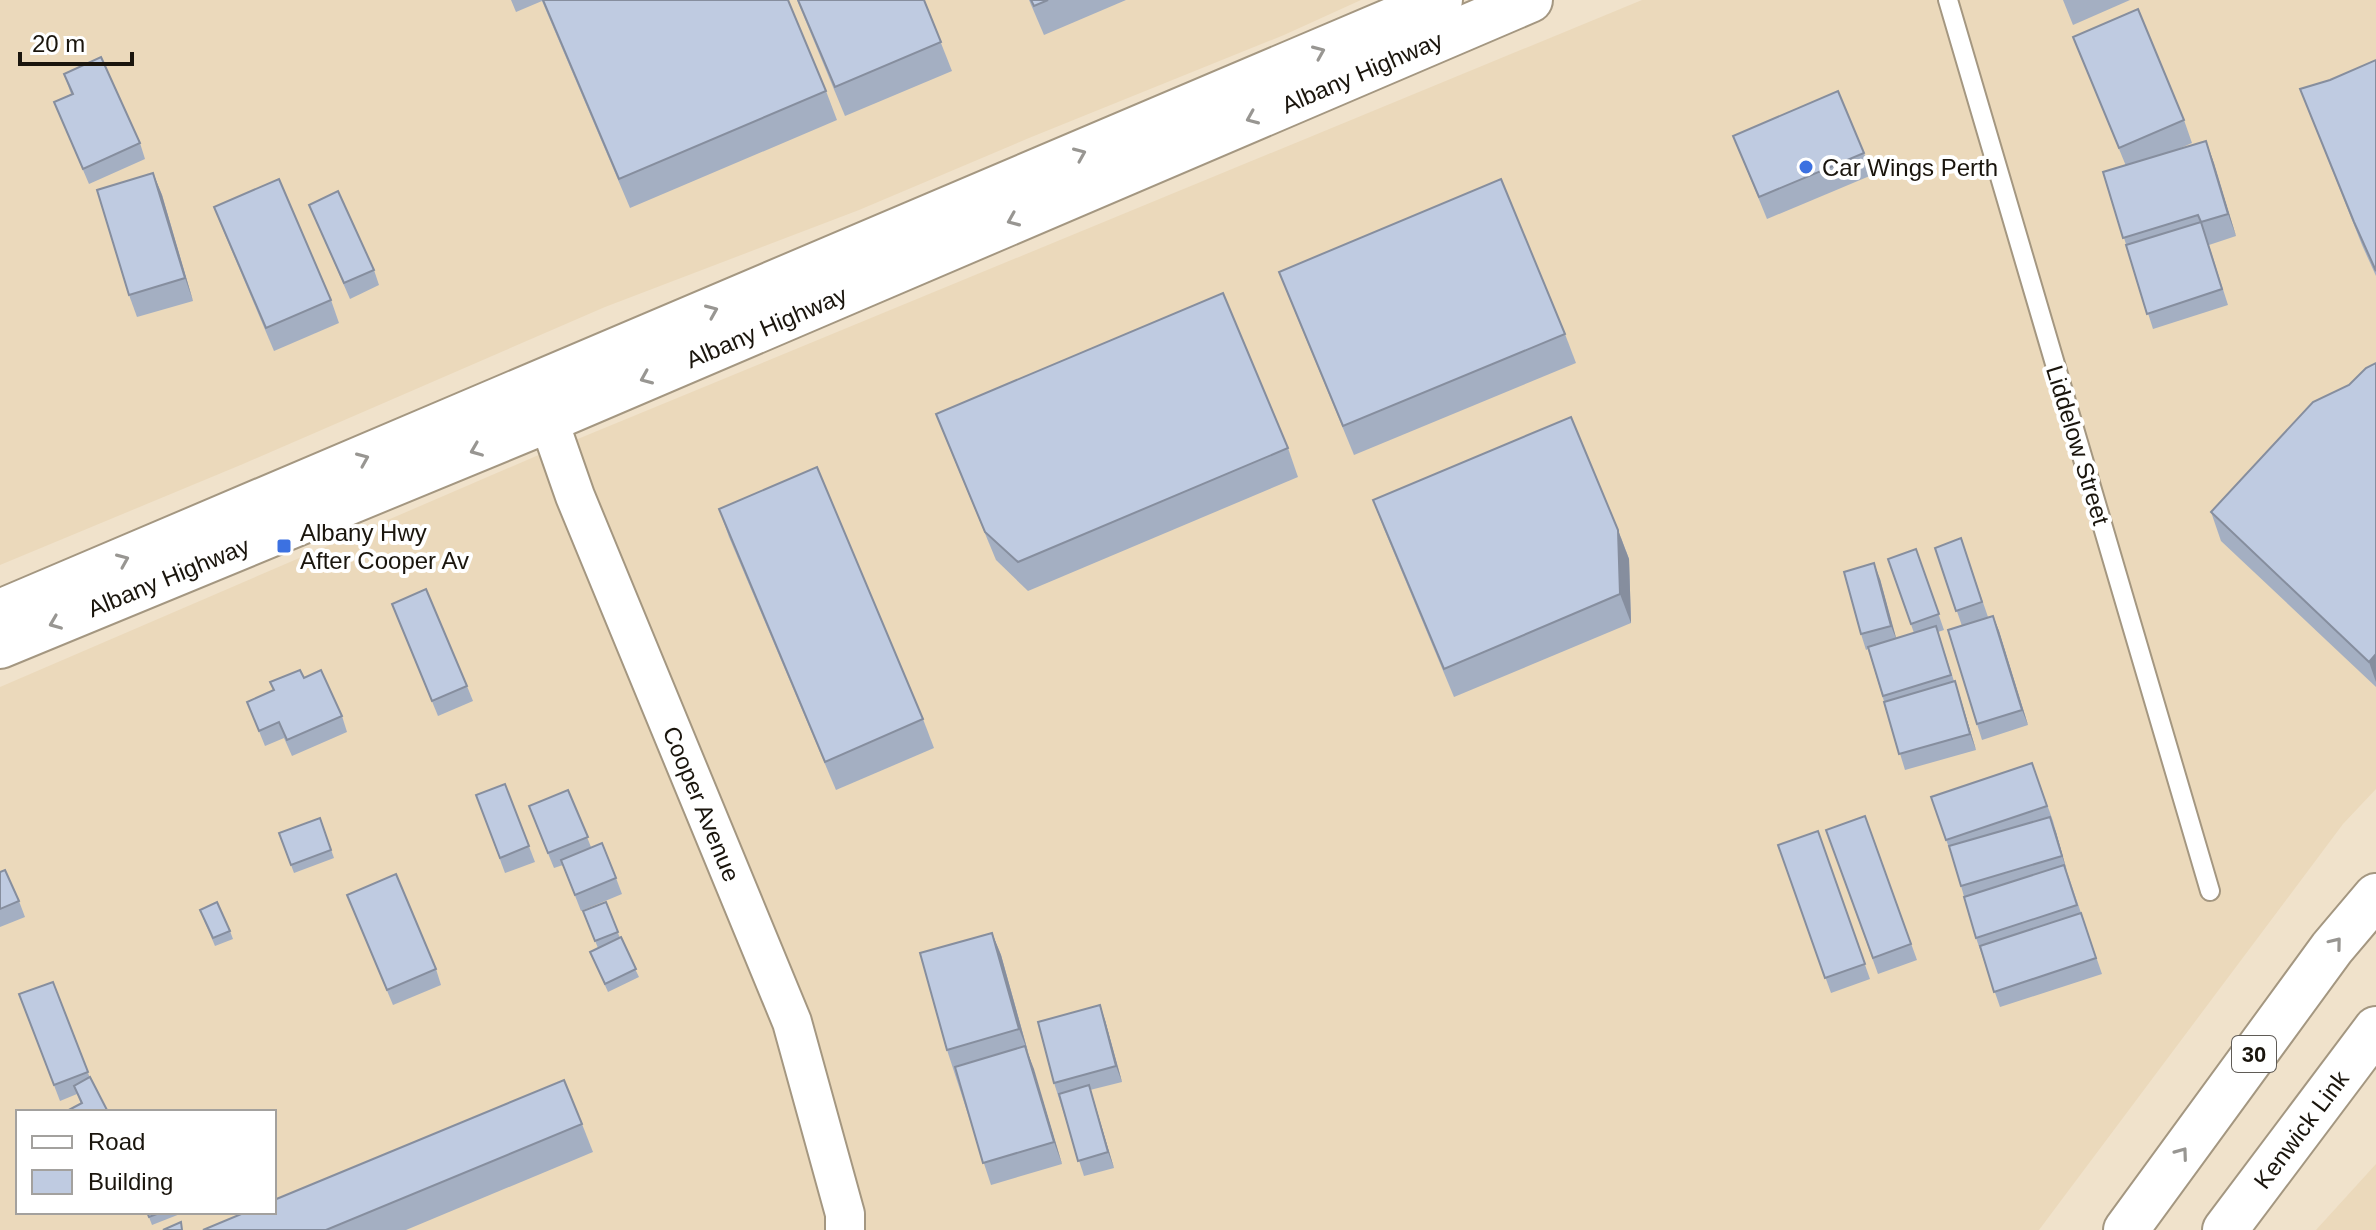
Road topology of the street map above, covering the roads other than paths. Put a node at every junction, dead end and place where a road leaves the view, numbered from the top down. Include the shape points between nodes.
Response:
1 (1440, 0) edge
2 (1530, 0) edge
3 (1948, 0) edge
4 (543, 403) junction
5 (0, 612) edge
6 (0, 646) edge
7 (2210, 891) dead end
8 (2376, 896) edge
9 (2376, 1029) edge
10 (2140, 1225) edge
11 (845, 1230) edge
12 (2225, 1230) edge

4 -> 1 highway, Albany Highway
2 -> 4 highway, Albany Highway
3 - 7 lane, Liddelow Street
5 -> 4 highway, Albany Highway
4 -> 6 highway, Albany Highway
4 - 11 street, Cooper Avenue via 575,496 792,1022
10 -> 8 highway, 30 via 2332,948
9 - 12 highway, Kenwick Link

